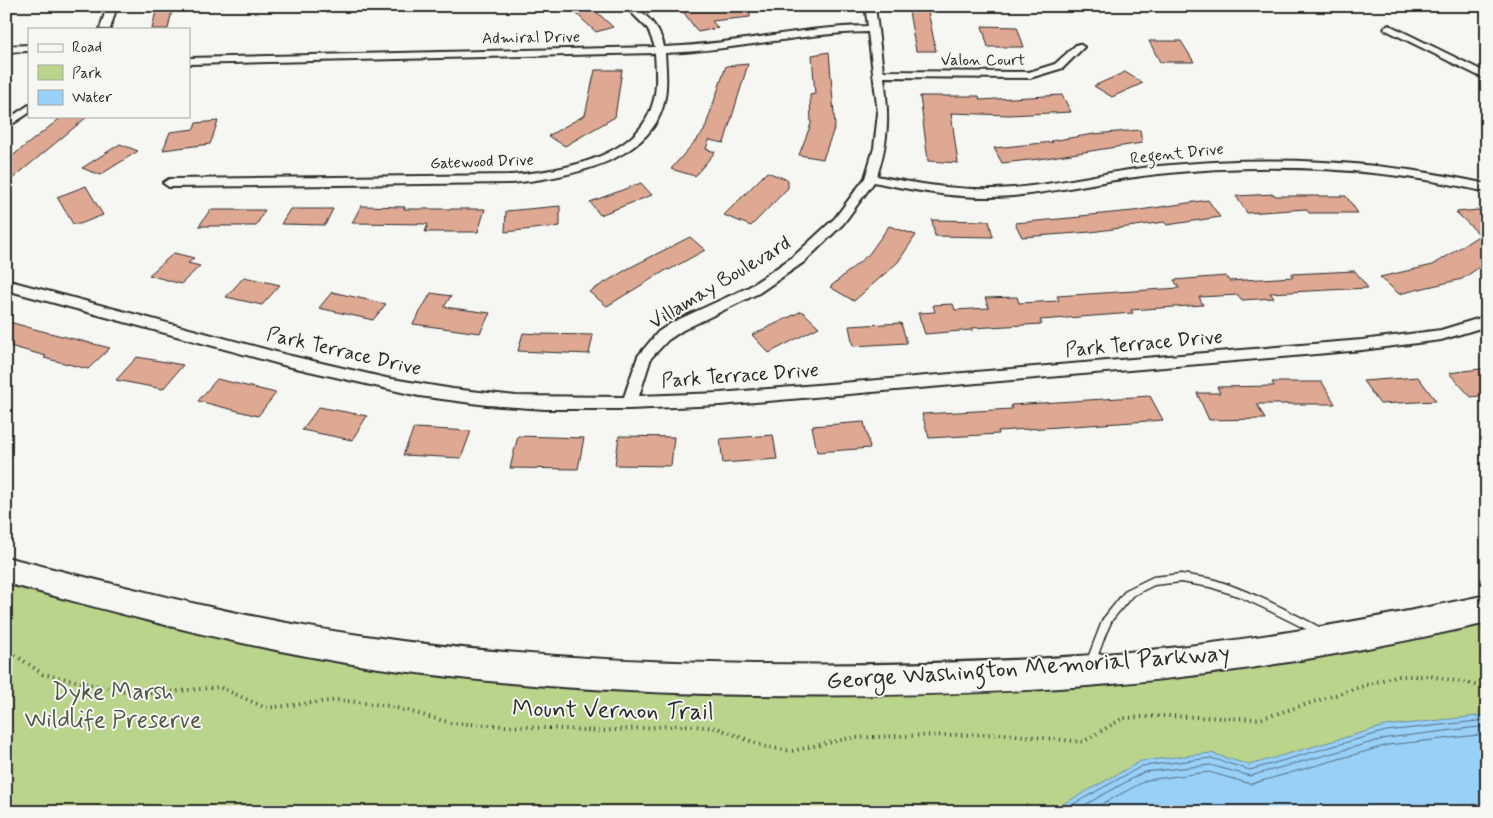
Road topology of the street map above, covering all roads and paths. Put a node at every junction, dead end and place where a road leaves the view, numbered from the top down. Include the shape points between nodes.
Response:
1 (112, 6) edge
2 (629, 6) edge
3 (870, 6) edge
4 (105, 28) edge
5 (1389, 28) dead end
6 (872, 29) junction
7 (1079, 47) dead end
8 (28, 48) edge
9 (6, 49) edge
10 (659, 50) junction
11 (190, 61) edge
12 (878, 74) junction
13 (1487, 77) edge
14 (28, 109) edge
15 (6, 125) edge
16 (871, 178) junction
17 (169, 183) dead end
18 (1487, 188) edge
19 (6, 285) edge
20 (1487, 322) edge
21 (630, 403) junction
22 (6, 570) edge
23 (1487, 608) edge
24 (1336, 640) junction
25 (6, 649) edge
26 (1089, 670) junction
27 (1487, 687) edge

1 - 4 street
2 - 10 street, Gatewood Drive via 654,29 658,35
3 - 6 street, Villamay Boulevard
5 - 13 street
6 - 10 street, Admiral Drive via 826,30 732,45
6 - 12 street, Villamay Boulevard
7 - 12 street, Valon Court via 1059,66 1030,75
8 - 9 street
10 - 11 street, Admiral Drive
10 - 17 street, Gatewood Drive via 658,108 647,127 615,153 570,171 512,179
12 - 16 street, Villamay Boulevard via 883,129
14 - 15 street
16 - 18 street, Regent Drive via 933,190 991,193 1157,170 1281,164 1392,171
16 - 21 street, Villamay Boulevard via 840,221 799,259 754,290 663,336 645,356
19 - 21 street, Park Terrace Drive via 330,372 403,388 533,403
20 - 21 street, Park Terrace Drive via 1431,337 1362,345 720,399
22 - 26 main road, George Washington Memorial Parkway via 265,634 363,651 527,669 640,677 818,682
23 - 24 main road, George Washington Memorial Parkway
24 - 26 main road, George Washington Memorial Parkway via 1152,666
24 - 26 lane via 1225,586 1198,579 1176,578 1154,581 1126,596 1109,616
25 - 27 path, Mount Vernon Trail via 43,674 140,695 219,687 266,708 339,700 390,706 451,723 601,731 684,725 717,728 766,747 792,751 850,738 894,736 1005,734 1083,742 1123,718 1260,719 1395,676 1408,675

